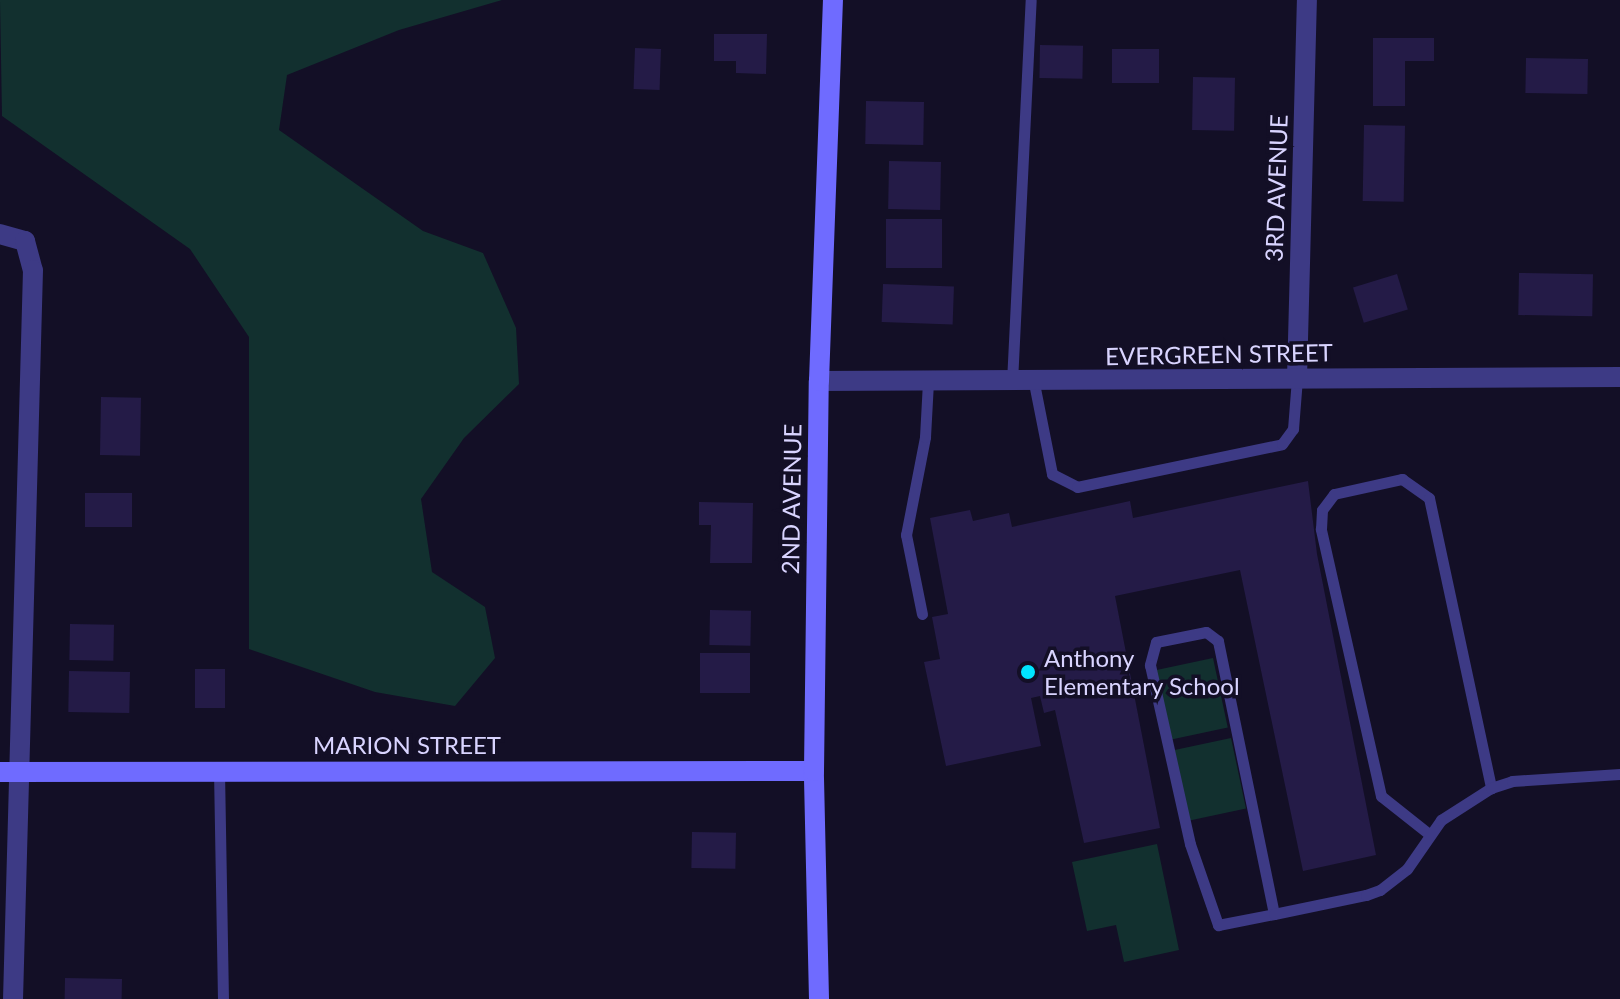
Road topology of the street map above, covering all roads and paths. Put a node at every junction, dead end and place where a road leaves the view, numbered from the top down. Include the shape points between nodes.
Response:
1 (833, 0) edge
2 (1031, 0) edge
3 (1307, 0) edge
4 (0, 234) edge
5 (1620, 377) edge
6 (1297, 378) junction
7 (819, 381) junction
8 (928, 382) junction
9 (1012, 382) junction
10 (1034, 383) junction
11 (922, 614) dead end
12 (21, 771) junction
13 (219, 771) junction
14 (814, 771) junction
15 (0, 772) edge
16 (1620, 774) edge
17 (1491, 788) junction
18 (1429, 834) junction
19 (1274, 914) junction
20 (13, 999) edge
21 (223, 999) edge
22 (819, 999) edge

1 - 7 street, 2ND AVENUE
2 - 9 lane
3 - 6 street, 3RD AVENUE
4 - 12 street via 25,241 33,270
5 - 6 street, EVERGREEN STREET
6 - 10 street, EVERGREEN STREET
6 - 10 lane via 1293,429 1282,444 1077,487 1052,474
7 - 8 street, EVERGREEN STREET
7 - 14 street, 2ND AVENUE
8 - 9 street, EVERGREEN STREET
8 - 11 lane via 925,437 906,535
9 - 10 street, EVERGREEN STREET
12 - 13 street, MARION STREET
12 - 15 street, MARION STREET
12 - 20 street
13 - 14 street, MARION STREET
13 - 21 lane
14 - 22 street, 2ND AVENUE
16 - 17 lane via 1512,781
17 - 18 lane via 1455,807
17 - 18 lane via 1429,498 1402,479 1334,494 1322,510 1321,529 1381,796
18 - 19 lane via 1407,869 1380,890
19 - 19 lane via 1218,925 1190,844 1150,665 1156,642 1198,632 1218,641

